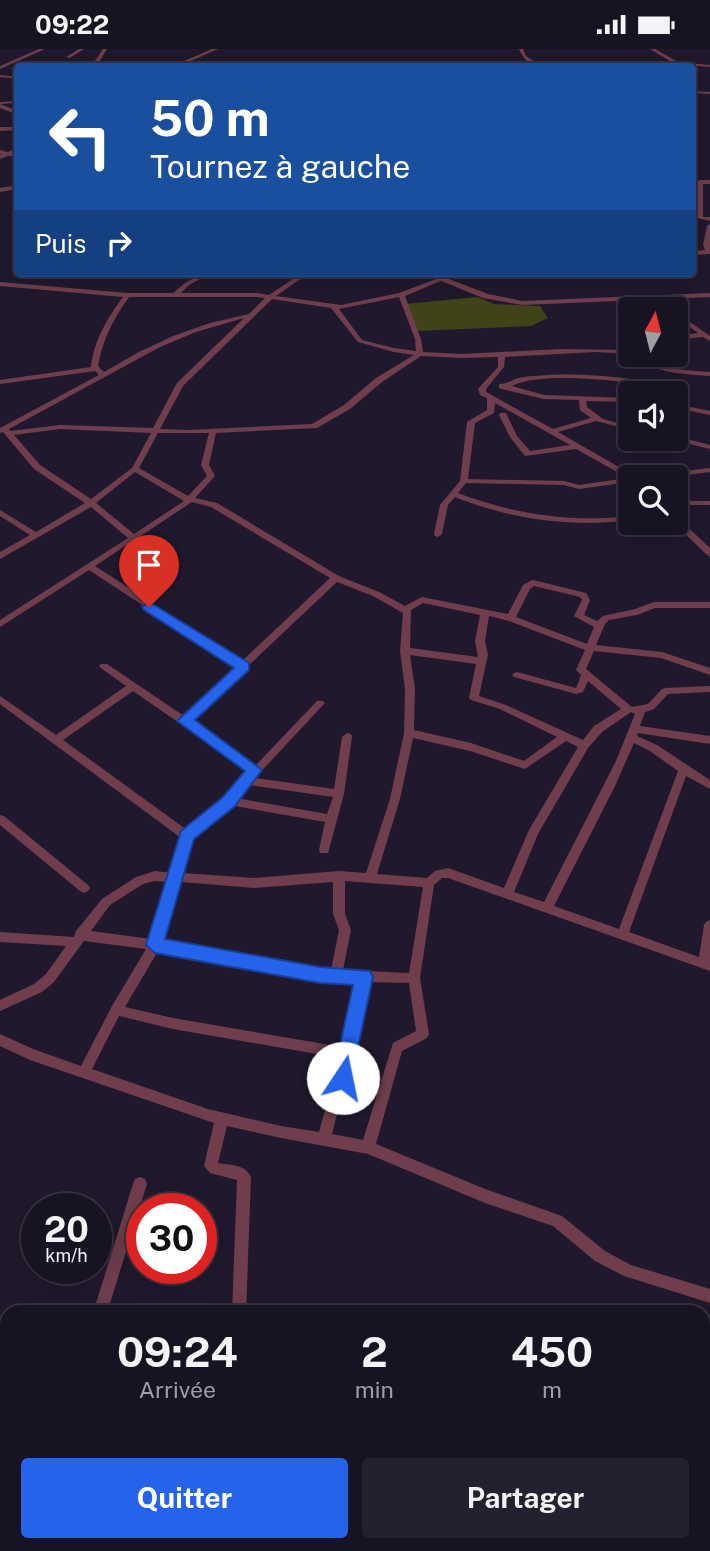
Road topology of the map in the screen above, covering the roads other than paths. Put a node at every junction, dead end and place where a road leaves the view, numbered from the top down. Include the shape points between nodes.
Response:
1 (43, 49) edge
2 (82, 49) edge
3 (216, 49) edge
4 (521, 49) edge
5 (652, 49) edge
6 (68, 57) dead end
7 (0, 58) edge
8 (40, 58) dead end
9 (16, 60) junction
10 (182, 63) edge
11 (534, 63) edge
12 (679, 63) edge
13 (0, 68) edge
14 (710, 182) edge
15 (696, 218) edge
16 (710, 219) edge
17 (710, 226) edge
18 (707, 252) edge
19 (200, 277) edge
20 (298, 277) edge
21 (444, 277) edge
22 (448, 277) edge
23 (449, 277) edge
24 (0, 284) edge
25 (710, 292) edge
26 (127, 295) junction
27 (401, 295) junction
28 (174, 296) junction
29 (270, 297) junction
30 (655, 297) edge
31 (618, 299) edge
32 (334, 307) junction
33 (252, 315) junction
34 (688, 324) edge
35 (702, 335) junction
36 (688, 337) edge
37 (710, 339) edge
38 (618, 351) edge
39 (420, 354) junction
40 (502, 356) junction
41 (658, 367) edge
42 (95, 369) junction
43 (710, 374) edge
44 (104, 375) junction
45 (0, 382) edge
46 (618, 382) edge
47 (489, 384) junction
48 (505, 387) junction
49 (582, 397) junction
50 (491, 398) junction
51 (618, 399) edge
52 (688, 409) edge
53 (710, 413) edge
54 (503, 415) dead end
55 (595, 419) junction
56 (618, 425) edge
57 (3, 430) edge
58 (155, 431) junction
59 (213, 431) junction
60 (554, 432) junction
61 (688, 441) edge
62 (579, 446) junction
63 (710, 447) edge
64 (135, 469) junction
65 (618, 470) edge
66 (710, 470) edge
67 (688, 473) edge
68 (464, 481) junction
69 (618, 481) edge
70 (453, 494) junction
71 (187, 499) junction
72 (91, 503) junction
73 (688, 503) edge
74 (710, 503) edge
75 (0, 512) edge
76 (618, 521) edge
77 (688, 532) edge
78 (438, 534) dead end
79 (36, 535) junction
80 (134, 538) junction
81 (710, 553) edge
82 (0, 556) edge
83 (90, 567) junction
84 (336, 578) junction
85 (710, 605) edge
86 (405, 610) junction
87 (485, 613) junction
88 (511, 618) junction
89 (0, 624) edge
90 (600, 626) junction
91 (591, 648) junction
92 (405, 650) junction
93 (481, 661) junction
94 (104, 666) dead end
95 (244, 667) junction
96 (710, 672) edge
97 (586, 674) junction
98 (517, 675) dead end
99 (133, 686) junction
100 (710, 689) edge
101 (0, 699) edge
102 (320, 703) dead end
103 (628, 709) junction
104 (641, 710) junction
105 (185, 721) junction
106 (409, 733) junction
107 (634, 734) junction
108 (565, 736) junction
109 (347, 737) dead end
110 (56, 740) junction
111 (710, 740) edge
112 (584, 745) junction
113 (255, 770) junction
114 (683, 772) junction
115 (245, 781) junction
116 (710, 785) edge
117 (339, 794) junction
118 (229, 801) junction
119 (0, 819) edge
120 (331, 819) junction
121 (187, 836) junction
122 (324, 850) dead end
123 (339, 876) junction
124 (177, 878) junction
125 (370, 878) junction
126 (429, 883) junction
127 (84, 888) dead end
128 (507, 894) junction
129 (547, 908) junction
130 (710, 925) edge
131 (623, 933) junction
132 (0, 937) edge
133 (78, 939) junction
134 (155, 945) junction
135 (707, 965) edge
136 (336, 976) junction
137 (363, 977) junction
138 (414, 978) junction
139 (0, 1006) edge
140 (116, 1010) junction
141 (0, 1040) edge
142 (347, 1054) junction
143 (85, 1071) junction
144 (222, 1118) junction
145 (324, 1139) junction
146 (368, 1147) junction
147 (140, 1184) dead end
148 (710, 1296) edge
149 (102, 1305) edge
150 (239, 1305) edge

1 - 9 street
2 - 6 street
3 - 10 street
4 - 11 street
5 - 12 street
7 - 9 street
8 - 9 street
9 - 13 street
14 - 15 street via 700,183
15 - 16 street
17 - 18 street
19 - 28 street
20 - 29 street
21 - 27 street
22 - 31 street via 486,296 522,303
23 - 25 street via 527,297
24 - 26 street
25 - 30 street
26 - 28 street
26 - 42 street via 103,328
27 - 32 street
27 - 39 street
28 - 29 street
29 - 32 street
29 - 33 street
32 - 39 street via 360,341
33 - 44 street via 219,320 170,337
33 - 58 street via 180,385
34 - 35 street
35 - 36 street
35 - 37 street
38 - 40 street via 586,349
39 - 40 street
39 - 59 street via 318,425
40 - 47 street via 501,367
41 - 43 street
42 - 44 street
42 - 45 street
44 - 57 street
46 - 48 street via 548,377 517,379
47 - 48 street
47 - 50 street via 481,391
48 - 49 street via 544,397
49 - 51 street
49 - 55 street via 583,408
50 - 60 street
50 - 68 street via 491,411 473,419 469,428
52 - 53 street
54 - 62 street via 528,454
55 - 56 street
55 - 60 street
57 - 58 street
57 - 72 street via 37,467
58 - 59 street
58 - 64 street
59 - 71 street via 205,465 211,476
60 - 62 street
61 - 63 street
62 - 65 street
64 - 71 street
64 - 72 street
66 - 67 street
68 - 69 street via 579,487
68 - 70 street
70 - 76 street via 486,508 603,524
70 - 78 street via 444,505
71 - 80 street
71 - 84 street via 214,505
72 - 79 street
72 - 80 street
73 - 74 street
75 - 79 street
77 - 81 street
79 - 82 street
80 - 83 street
83 - 89 street
83 - 95 street
84 - 86 street
84 - 95 street
85 - 90 street via 654,604 614,615
86 - 87 street via 424,600
86 - 92 street
87 - 88 street
87 - 93 street
88 - 90 street via 526,587 533,583 583,595 586,600 579,616
88 - 91 street via 563,642
90 - 91 street
91 - 96 street via 662,655
91 - 97 street via 582,669
92 - 93 street
92 - 106 street
93 - 108 street via 474,698
94 - 99 street
95 - 105 street
97 - 98 street via 578,691
97 - 103 street
99 - 105 street
99 - 110 street
100 - 104 street via 665,691 654,705
101 - 110 street
102 - 113 street
103 - 104 street
103 - 112 street via 598,729
104 - 107 street
105 - 113 street
106 - 108 street via 525,765
106 - 125 street via 395,799
107 - 111 street
107 - 114 street
107 - 129 street
108 - 112 street
109 - 117 street
110 - 121 street
112 - 128 street via 533,833
113 - 115 street
114 - 116 street
114 - 131 street
115 - 117 street
115 - 118 street
117 - 120 street
118 - 120 street
118 - 121 street
119 - 127 street
120 - 122 street
121 - 124 street
123 - 124 street via 254,883
123 - 125 street
123 - 136 street via 339,914 345,930
124 - 133 street via 155,876 126,887 106,902
124 - 134 street
125 - 126 street
126 - 128 street via 448,873
126 - 138 street
128 - 129 street
129 - 131 street
130 - 135 street
131 - 135 street
132 - 133 street
133 - 134 street
133 - 139 street via 44,983
134 - 136 street
134 - 140 street
136 - 137 street
137 - 138 street
137 - 142 street
138 - 146 street via 423,1034 397,1047
140 - 142 street via 153,1021
140 - 143 street
141 - 143 street
142 - 145 street
143 - 144 street
144 - 145 street
144 - 150 street via 211,1166 244,1177
145 - 146 street
146 - 148 street via 557,1221 600,1256 629,1271
147 - 149 street

